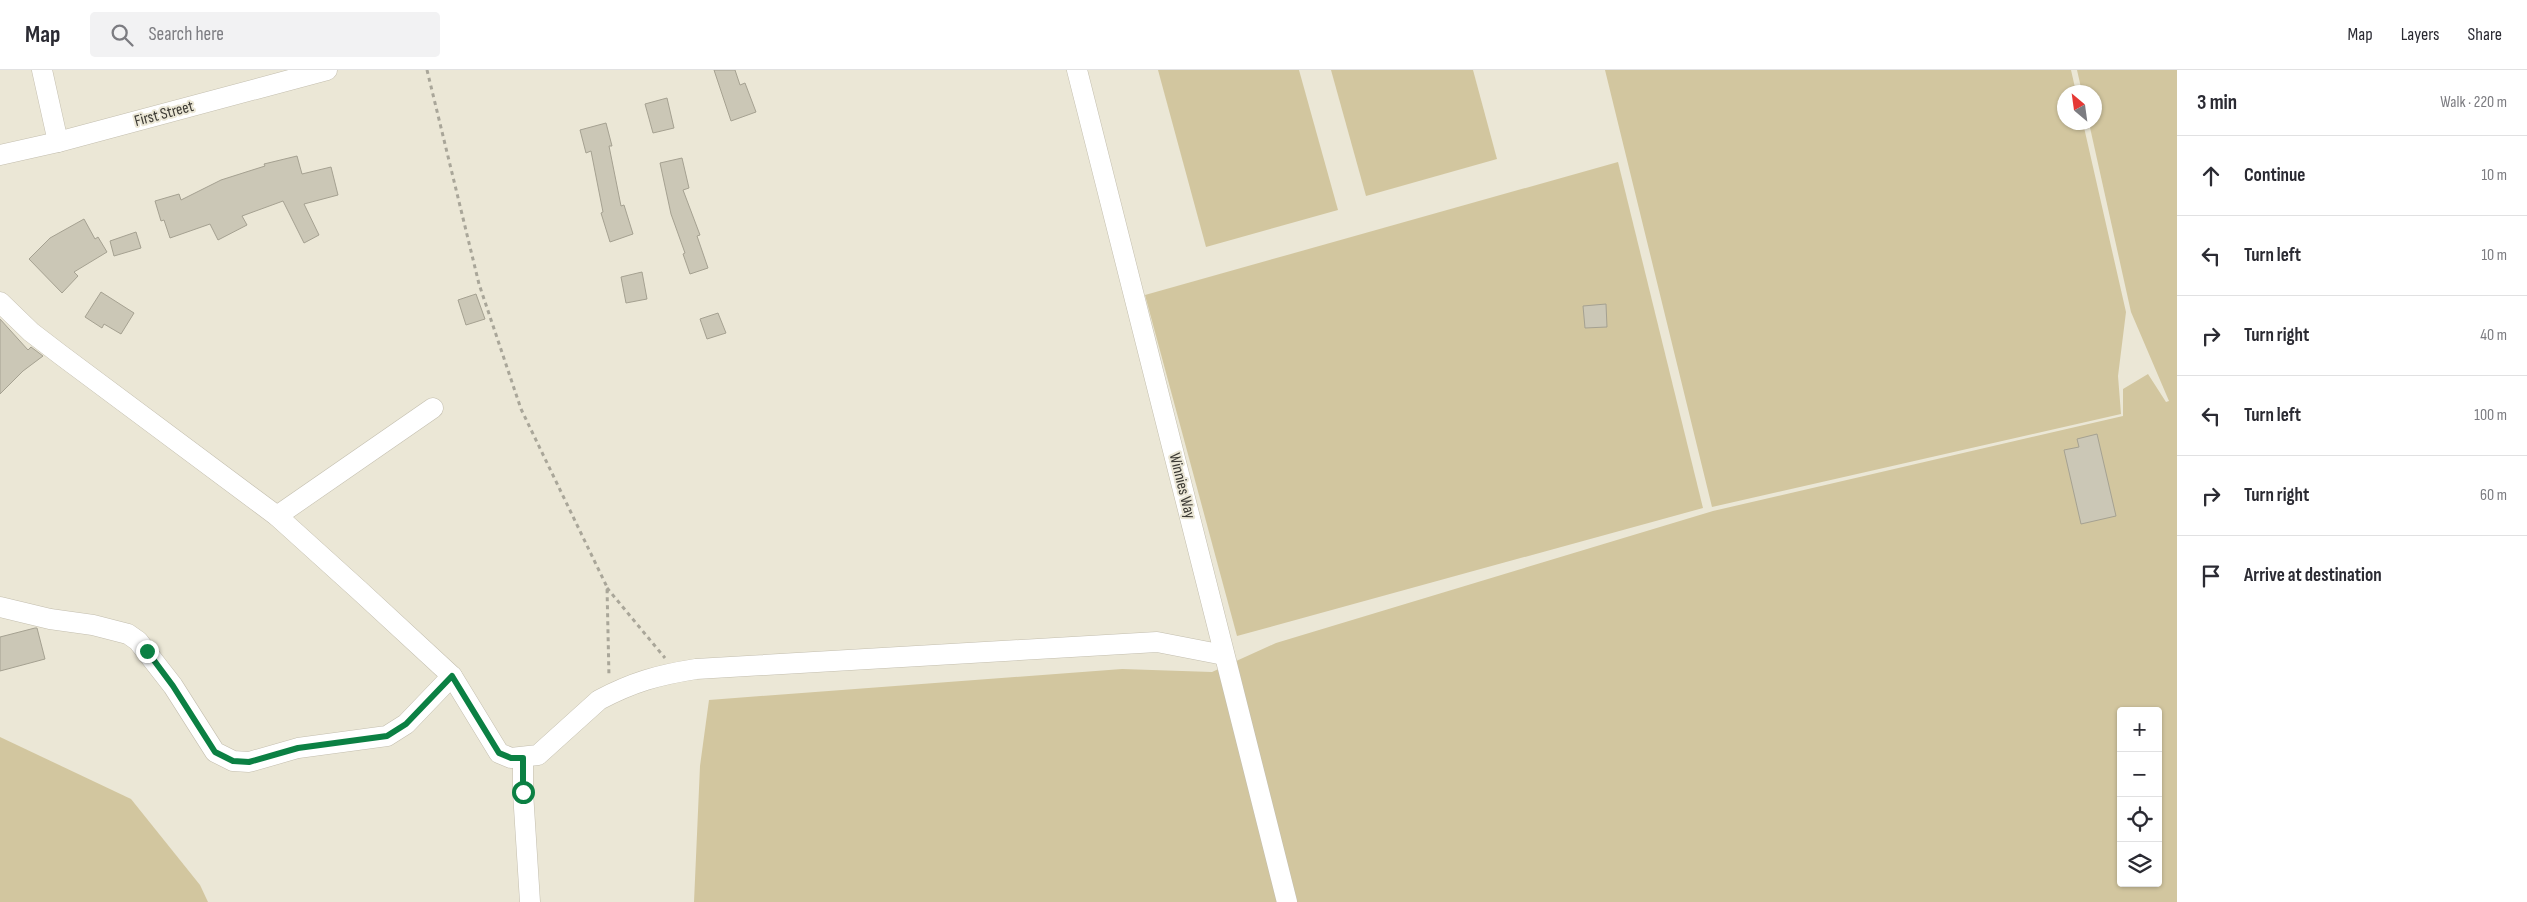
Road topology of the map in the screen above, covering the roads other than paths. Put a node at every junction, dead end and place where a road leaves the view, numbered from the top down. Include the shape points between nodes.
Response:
1 (42, 70) edge
2 (327, 70) edge
3 (1077, 70) edge
4 (58, 142) junction
5 (0, 155) edge
6 (0, 302) edge
7 (433, 408) dead end
8 (278, 516) junction
9 (0, 607) edge
10 (1224, 655) junction
11 (452, 676) junction
12 (523, 758) junction
13 (530, 902) edge
14 (1287, 902) edge

1 - 4 street
2 - 4 street, First Street
3 - 10 street, Winnies Way
4 - 5 street, First Street
6 - 8 street via 31,332
7 - 8 street
8 - 11 street
9 - 11 street via 128,634 138,641 173,686 215,752 233,761 249,762 298,748 387,736 406,724
10 - 12 street via 1157,642 696,669 654,675 599,700 538,755
10 - 14 street, Winnies Way
11 - 12 street via 499,753
12 - 13 street

